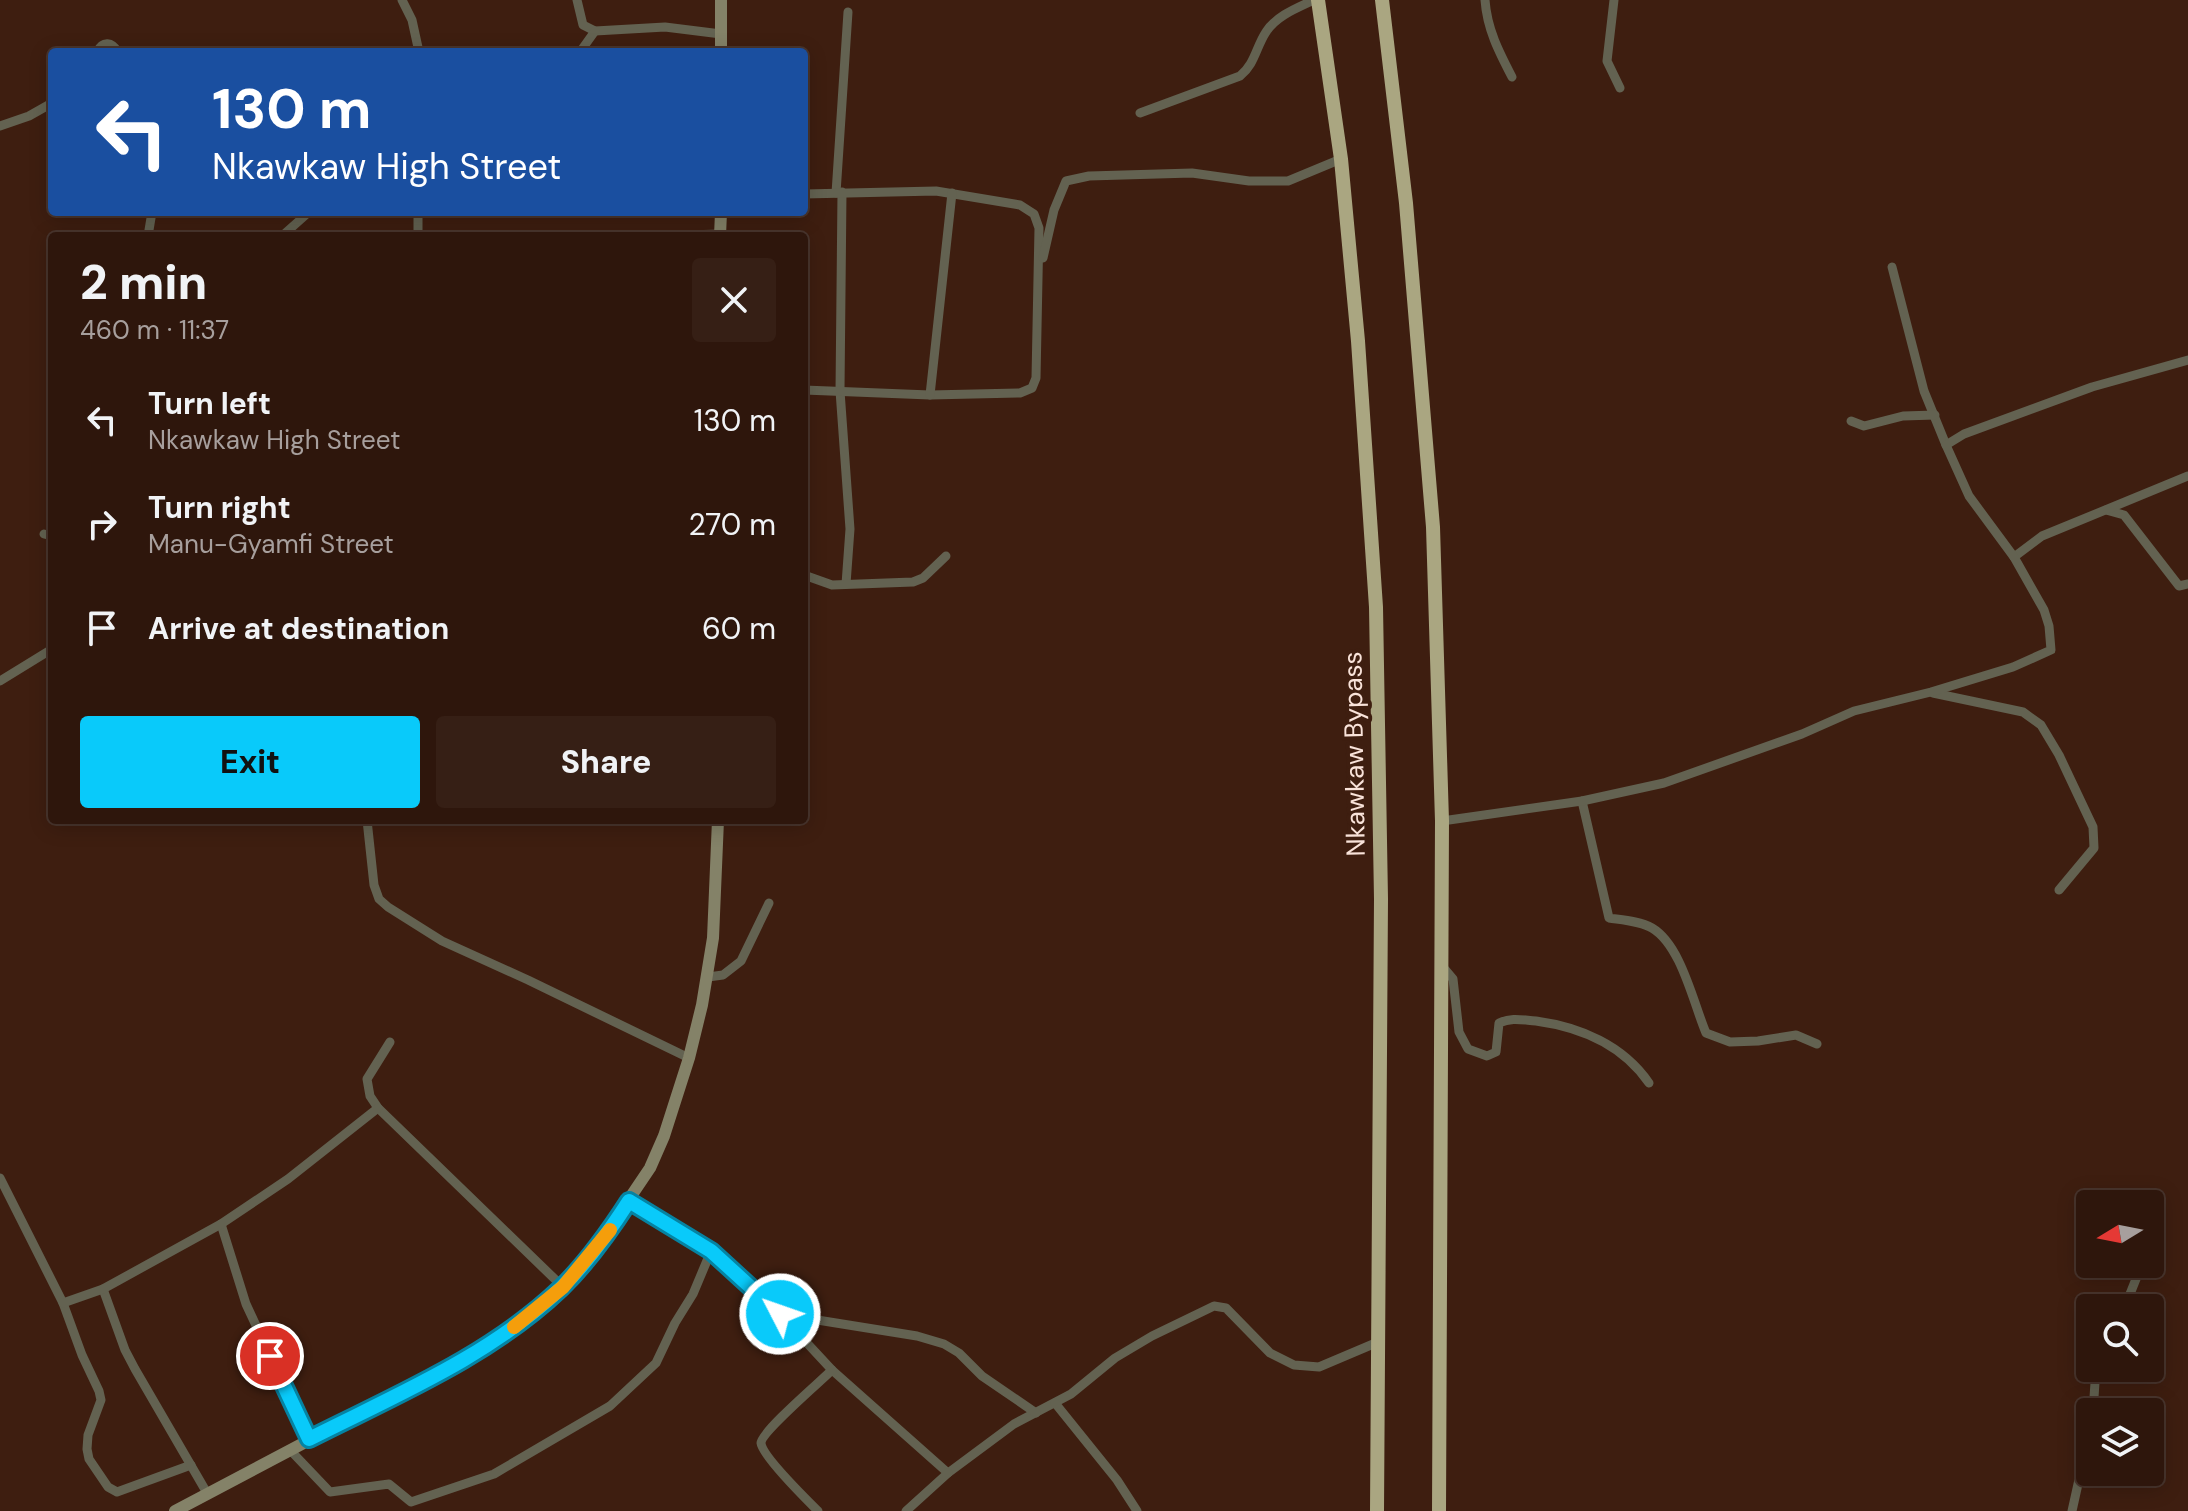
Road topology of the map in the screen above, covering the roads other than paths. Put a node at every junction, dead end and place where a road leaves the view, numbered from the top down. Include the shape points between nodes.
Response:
1 (402, 0) edge
2 (577, 0) edge
3 (721, 0) edge
4 (1316, 0) edge
5 (1382, 0) edge
6 (1485, 0) edge
7 (1614, 0) edge
8 (848, 12) dead end
9 (595, 31) junction
10 (721, 34) junction
11 (418, 48) edge
12 (583, 48) edge
13 (721, 48) edge
14 (1512, 77) dead end
15 (1620, 88) dead end
16 (48, 105) edge
17 (1140, 113) dead end
18 (0, 126) edge
19 (1341, 159) junction
20 (839, 193) junction
21 (952, 193) junction
22 (808, 194) edge
23 (304, 216) edge
24 (286, 232) edge
25 (1892, 267) dead end
26 (1039, 275) junction
27 (2188, 360) edge
28 (808, 390) edge
29 (840, 391) junction
30 (930, 395) junction
31 (1935, 415) junction
32 (1851, 421) dead end
33 (1946, 445) junction
34 (2188, 476) edge
35 (2102, 510) junction
36 (946, 556) dead end
37 (2014, 557) junction
38 (808, 576) edge
39 (846, 584) junction
40 (2188, 584) edge
41 (48, 651) edge
42 (0, 681) edge
43 (1931, 692) junction
44 (1582, 801) junction
45 (1442, 821) junction
46 (367, 824) edge
47 (718, 824) edge
48 (2059, 890) dead end
49 (769, 903) dead end
50 (1441, 965) junction
51 (708, 977) junction
52 (390, 1042) dead end
53 (1817, 1044) dead end
54 (689, 1058) junction
55 (1649, 1083) dead end
56 (378, 1108) junction
57 (0, 1178) edge
58 (629, 1201) junction
59 (221, 1224) junction
60 (711, 1251) junction
61 (563, 1287) junction
62 (103, 1289) junction
63 (63, 1303) junction
64 (780, 1314) junction
65 (1378, 1342) junction
66 (832, 1370) junction
67 (1055, 1403) junction
68 (1036, 1413) junction
69 (309, 1439) junction
70 (291, 1451) junction
71 (191, 1465) junction
72 (948, 1473) junction
73 (2078, 1486) edge
74 (207, 1493) junction
75 (175, 1511) edge
76 (818, 1511) edge
77 (906, 1511) edge
78 (1137, 1511) edge
79 (1377, 1511) edge
80 (1439, 1511) edge
81 (2072, 1511) edge

1 - 11 street
2 - 9 street via 583,25
3 - 10 main road
4 - 17 street via 1276,20 1240,76
4 - 19 highway, Nkawkaw Bypass
5 - 45 highway via 1406,203 1433,527
6 - 14 street via 1494,41
7 - 15 street via 1607,61
8 - 20 street
9 - 10 street via 665,27
9 - 12 street
10 - 13 main road
16 - 18 street
19 - 26 street via 1288,181 1192,173 1066,181
19 - 65 highway, Nkawkaw Bypass via 1376,607 1381,899
20 - 21 street
20 - 22 street
20 - 29 street
21 - 26 street via 1020,205 1034,214
21 - 30 street
23 - 24 street
25 - 31 street via 1916,364
26 - 30 street via 1032,388 1020,393
27 - 33 street via 2092,387
28 - 29 street
29 - 30 street
29 - 39 street via 850,529
31 - 32 street via 1864,426
31 - 33 street
33 - 37 street via 1969,496
34 - 35 street
35 - 37 street via 2042,536
35 - 40 street via 2124,515 2179,586
36 - 39 street via 913,582
37 - 43 street via 2044,610 2051,650
38 - 39 street
41 - 42 street
43 - 44 street via 1854,711 1699,773
43 - 48 street via 2023,712 2041,725 2093,827 2094,848
44 - 45 street
44 - 53 street via 1609,918 1650,927 1668,940 1706,1033 1730,1042 1796,1035
45 - 50 highway
46 - 54 street via 374,885 388,907 442,941
47 - 51 main road
49 - 51 street via 741,961 723,975
50 - 55 street via 1453,979 1459,1032 1468,1049 1487,1056 1496,1052 1499,1023 1510,1018 1558,1024 1603,1040 1641,1070
50 - 80 highway
51 - 54 main road
52 - 56 street via 367,1079
54 - 58 main road via 664,1136
56 - 59 street
56 - 61 street
57 - 63 street
58 - 60 street
58 - 61 main road
59 - 62 street
59 - 69 street via 246,1304
60 - 64 street
60 - 70 street via 648,1372 604,1411 494,1474 411,1502 389,1484 330,1492
61 - 69 main road via 443,1372
62 - 63 street
62 - 71 street via 125,1350
63 - 71 street via 99,1391 87,1449 108,1487 117,1492
64 - 66 street
64 - 68 street via 944,1344
65 - 67 street via 1319,1367 1294,1365 1270,1353 1226,1308 1214,1306 1115,1358
65 - 79 highway, Nkawkaw Bypass
66 - 72 street
66 - 76 street via 761,1443
67 - 68 street
67 - 78 street
68 - 72 street
69 - 70 main road
70 - 74 main road
71 - 74 street
72 - 77 street
73 - 81 street
74 - 75 main road

